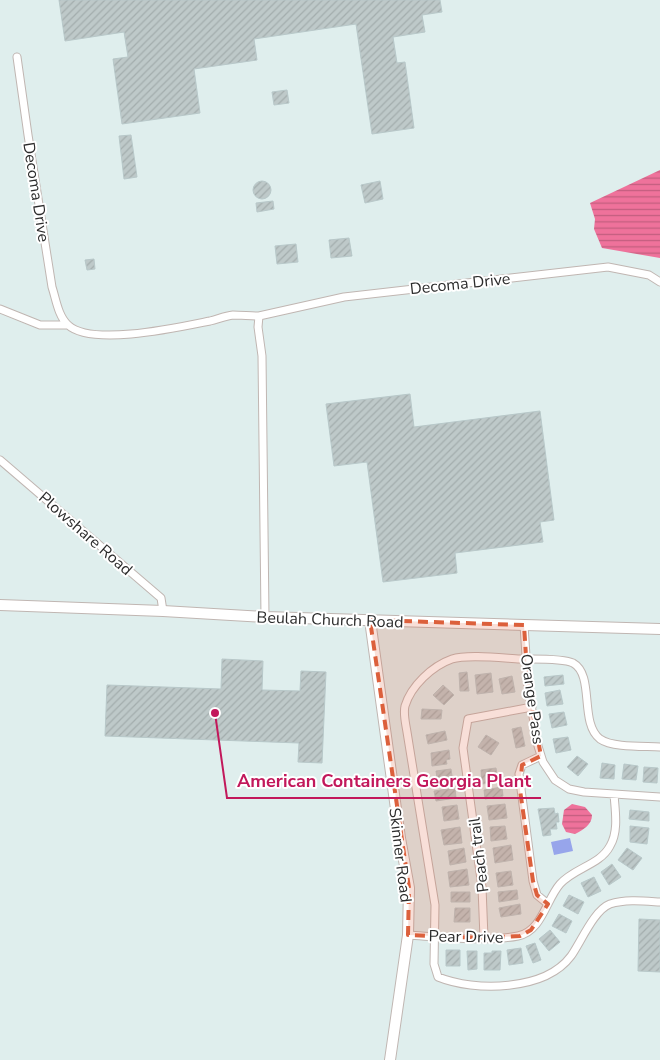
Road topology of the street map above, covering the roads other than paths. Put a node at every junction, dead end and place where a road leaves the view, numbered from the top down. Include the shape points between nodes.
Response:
1 (17, 57) dead end
2 (660, 282) edge
3 (0, 308) edge
4 (259, 316) junction
5 (68, 325) junction
6 (0, 460) edge
7 (0, 605) edge
8 (163, 611) junction
9 (266, 617) junction
10 (370, 620) junction
11 (524, 625) junction
12 (660, 629) edge
13 (526, 659) junction
14 (532, 707) junction
15 (660, 747) edge
16 (541, 756) junction
17 (614, 794) junction
18 (660, 796) edge
19 (660, 902) edge
20 (548, 904) junction
21 (408, 935) junction
22 (434, 936) junction
23 (484, 938) junction
24 (390, 1060) edge

1 - 5 street, Decoma Drive via 52,287
2 - 4 street, Decoma Drive via 649,275 608,267 344,297
3 - 5 street, Decoma Drive via 40,325
4 - 5 street, Decoma Drive via 232,316 127,335 94,335
4 - 9 street
6 - 8 street, Plowshare Road via 161,598
7 - 8 street, Beulah Church Road
8 - 9 street, Beulah Church Road
9 - 10 street, Beulah Church Road
10 - 11 street, Beulah Church Road
10 - 21 street, Skinner Road via 409,888
11 - 12 street, Beulah Church Road
11 - 13 street, Orange Pass
13 - 14 street, Orange Pass
13 - 15 street via 572,663 582,674 593,731 601,739 612,744
13 - 22 street via 452,659 427,673 412,691 405,707 435,905
14 - 16 street, Orange Pass
14 - 23 street, Peach trail via 468,719 465,732 463,748 482,887
16 - 17 street, Orange Pass via 555,780 568,789
16 - 20 street via 522,765 518,774 533,881 537,895
17 - 18 street, Orange Pass
17 - 20 street, Pear Drive via 616,824 610,847 601,858 574,871 560,884
19 - 22 street via 634,900 610,904 592,922 570,958 557,968 542,977 501,986 454,984 438,977 434,964
20 - 23 street, Pear Drive via 540,920 520,936
21 - 22 street, Pear Drive
21 - 24 street, Skinner Road
22 - 23 street, Pear Drive

